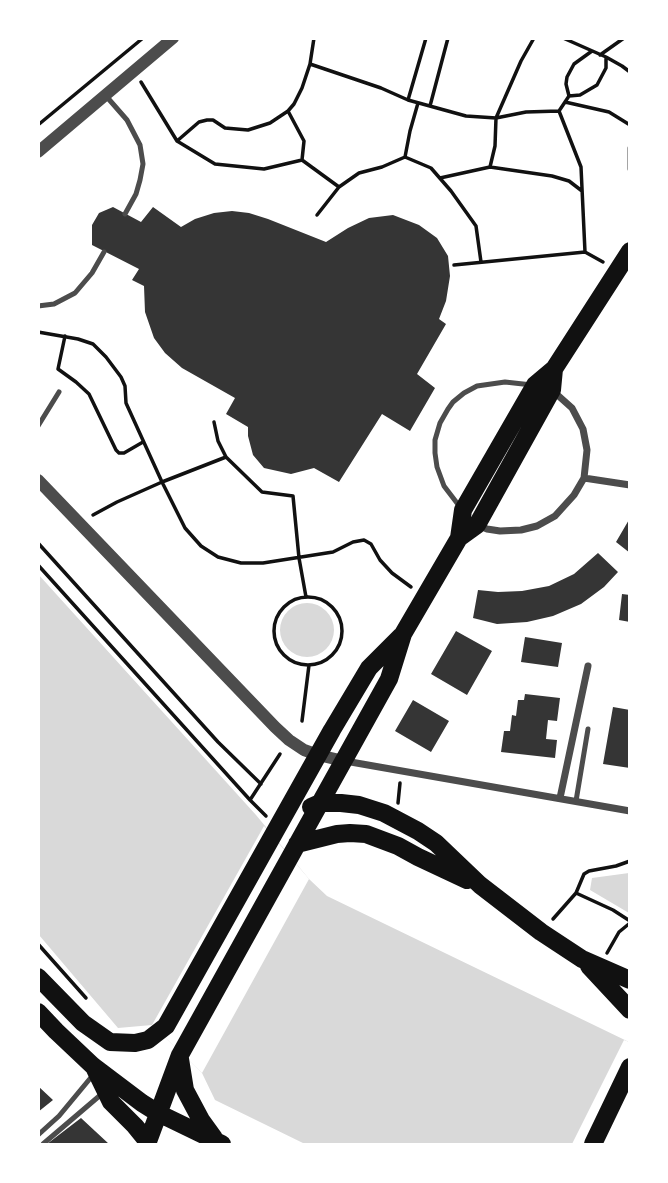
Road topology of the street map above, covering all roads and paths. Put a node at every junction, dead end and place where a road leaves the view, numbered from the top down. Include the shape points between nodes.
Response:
1 (143, 38) edge
2 (173, 38) edge
3 (314, 38) edge
4 (426, 38) edge
5 (448, 38) edge
6 (534, 38) edge
7 (563, 38) edge
8 (624, 38) edge
9 (592, 51) junction
10 (600, 55) junction
11 (606, 57) junction
12 (310, 64) junction
13 (134, 71) junction
14 (629, 72) edge
15 (106, 96) junction
16 (569, 96) junction
17 (408, 100) junction
18 (565, 102) junction
19 (418, 103) junction
20 (430, 106) junction
21 (288, 111) junction
22 (559, 111) junction
23 (496, 118) junction
24 (38, 125) edge
25 (629, 125) edge
26 (177, 141) junction
27 (629, 148) edge
28 (38, 152) edge
29 (405, 158) junction
30 (302, 160) junction
31 (490, 167) junction
32 (629, 169) edge
33 (440, 177) junction
34 (339, 187) junction
35 (582, 191) junction
36 (125, 214) dead end
37 (317, 215) dead end
38 (629, 250) edge
39 (104, 251) dead end
40 (585, 252) junction
41 (481, 262) junction
42 (454, 265) dead end
43 (617, 270) junction
44 (38, 306) edge
45 (38, 332) edge
46 (65, 336) junction
47 (543, 388) junction
48 (59, 392) dead end
49 (214, 422) dead end
50 (38, 426) edge
51 (143, 442) junction
52 (226, 457) junction
53 (584, 478) junction
54 (38, 480) edge
55 (162, 482) junction
56 (629, 485) edge
57 (463, 510) junction
58 (80, 522) junction
59 (477, 525) junction
60 (459, 538) junction
61 (38, 543) edge
62 (299, 558) junction
63 (38, 565) edge
64 (306, 597) junction
65 (425, 598) junction
66 (403, 634) junction
67 (309, 665) junction
68 (587, 666) dead end
69 (302, 722) dead end
70 (587, 729) dead end
71 (280, 754) dead end
72 (318, 755) junction
73 (344, 761) junction
74 (400, 770) junction
75 (261, 784) junction
76 (559, 798) junction
77 (576, 801) junction
78 (320, 803) junction
79 (629, 811) edge
80 (392, 817) junction
81 (277, 829) junction
82 (294, 849) junction
83 (629, 861) edge
84 (480, 885) junction
85 (576, 893) junction
86 (629, 922) edge
87 (541, 932) junction
88 (38, 944) edge
89 (582, 959) junction
90 (599, 967) junction
91 (38, 976) edge
92 (629, 980) edge
93 (89, 1002) dead end
94 (629, 1010) edge
95 (39, 1015) edge
96 (180, 1055) junction
97 (629, 1068) edge
98 (95, 1069) junction
99 (105, 1092) junction
100 (158, 1113) junction
101 (38, 1135) edge
102 (148, 1143) edge
103 (219, 1143) edge
104 (43, 1144) edge
105 (593, 1144) edge

1 - 24 path
2 - 13 street
3 - 12 path
4 - 17 path
5 - 20 path
6 - 23 path
7 - 9 path
8 - 10 path
9 - 10 path
9 - 16 path via 574,64 567,77
10 - 11 path
11 - 14 path
11 - 16 path via 597,85
12 - 17 path
12 - 21 path
13 - 15 street
13 - 26 path
15 - 28 street
15 - 36 lane via 127,120 140,145 140,180
16 - 18 path
17 - 19 path
18 - 22 path
18 - 25 path via 610,112
19 - 20 path
19 - 29 path
20 - 23 path
21 - 26 path via 248,130 225,128 213,120 199,122
21 - 30 path via 304,141
22 - 23 path
22 - 35 path via 581,167
23 - 31 path
26 - 30 path via 215,164 264,169
27 - 32 lane
29 - 33 path via 431,168
29 - 34 path via 359,173
30 - 34 path
31 - 33 path
31 - 35 path via 552,176
33 - 41 path via 476,226
34 - 37 path
35 - 40 path
38 - 43 main road
39 - 44 lane via 75,293
40 - 41 path
40 - 43 path
41 - 42 path
43 - 47 main road
45 - 46 path
46 - 51 path via 93,344 121,377 126,403
46 - 51 path via 58,369 89,394 116,450 124,453
47 - 53 street via 572,408 583,429 587,450
47 - 57 main road
47 - 57 lane via 505,382 477,386 453,402 435,440 437,467 444,486
47 - 59 main road
48 - 50 lane
49 - 52 path
51 - 55 path
52 - 55 path
52 - 62 path via 262,492 293,496
53 - 56 street
53 - 59 street via 555,516 537,526 500,531
54 - 58 street
55 - 58 path
55 - 62 path via 185,528 218,557 241,564
57 - 60 main road
58 - 72 street via 275,727
59 - 60 main road
60 - 65 main road
61 - 75 path
62 - 64 path
62 - 65 path via 364,540 392,573
63 - 75 path via 250,800
64 - 67 path via 287,604 274,632 281,652 298,664
64 - 67 path via 329,604 342,624 342,636 331,657
65 - 66 main road
66 - 72 main road via 369,667
66 - 73 main road via 389,678
67 - 69 path
68 - 76 street
70 - 77 lane
71 - 75 path
72 - 73 street
72 - 81 main road
73 - 74 street
73 - 78 main road
74 - 76 street
74 - 80 path via 400,796
76 - 77 street
77 - 79 street
78 - 80 main road via 359,805
78 - 81 main road
78 - 82 main road
80 - 84 main road via 436,843
81 - 91 main road via 166,1027 148,1040 110,1042 83,1023
82 - 84 main road via 337,834 366,834
82 - 96 main road
83 - 85 path via 584,874
84 - 87 main road
85 - 86 path
85 - 87 path
86 - 90 path
87 - 89 main road
88 - 93 path
89 - 90 main road
89 - 94 main road
90 - 92 main road
95 - 98 main road
96 - 100 main road
96 - 103 main road via 185,1090
97 - 105 main road
98 - 99 main road
98 - 100 main road
98 - 101 lane
99 - 102 main road
99 - 104 lane
100 - 102 main road
100 - 103 main road

